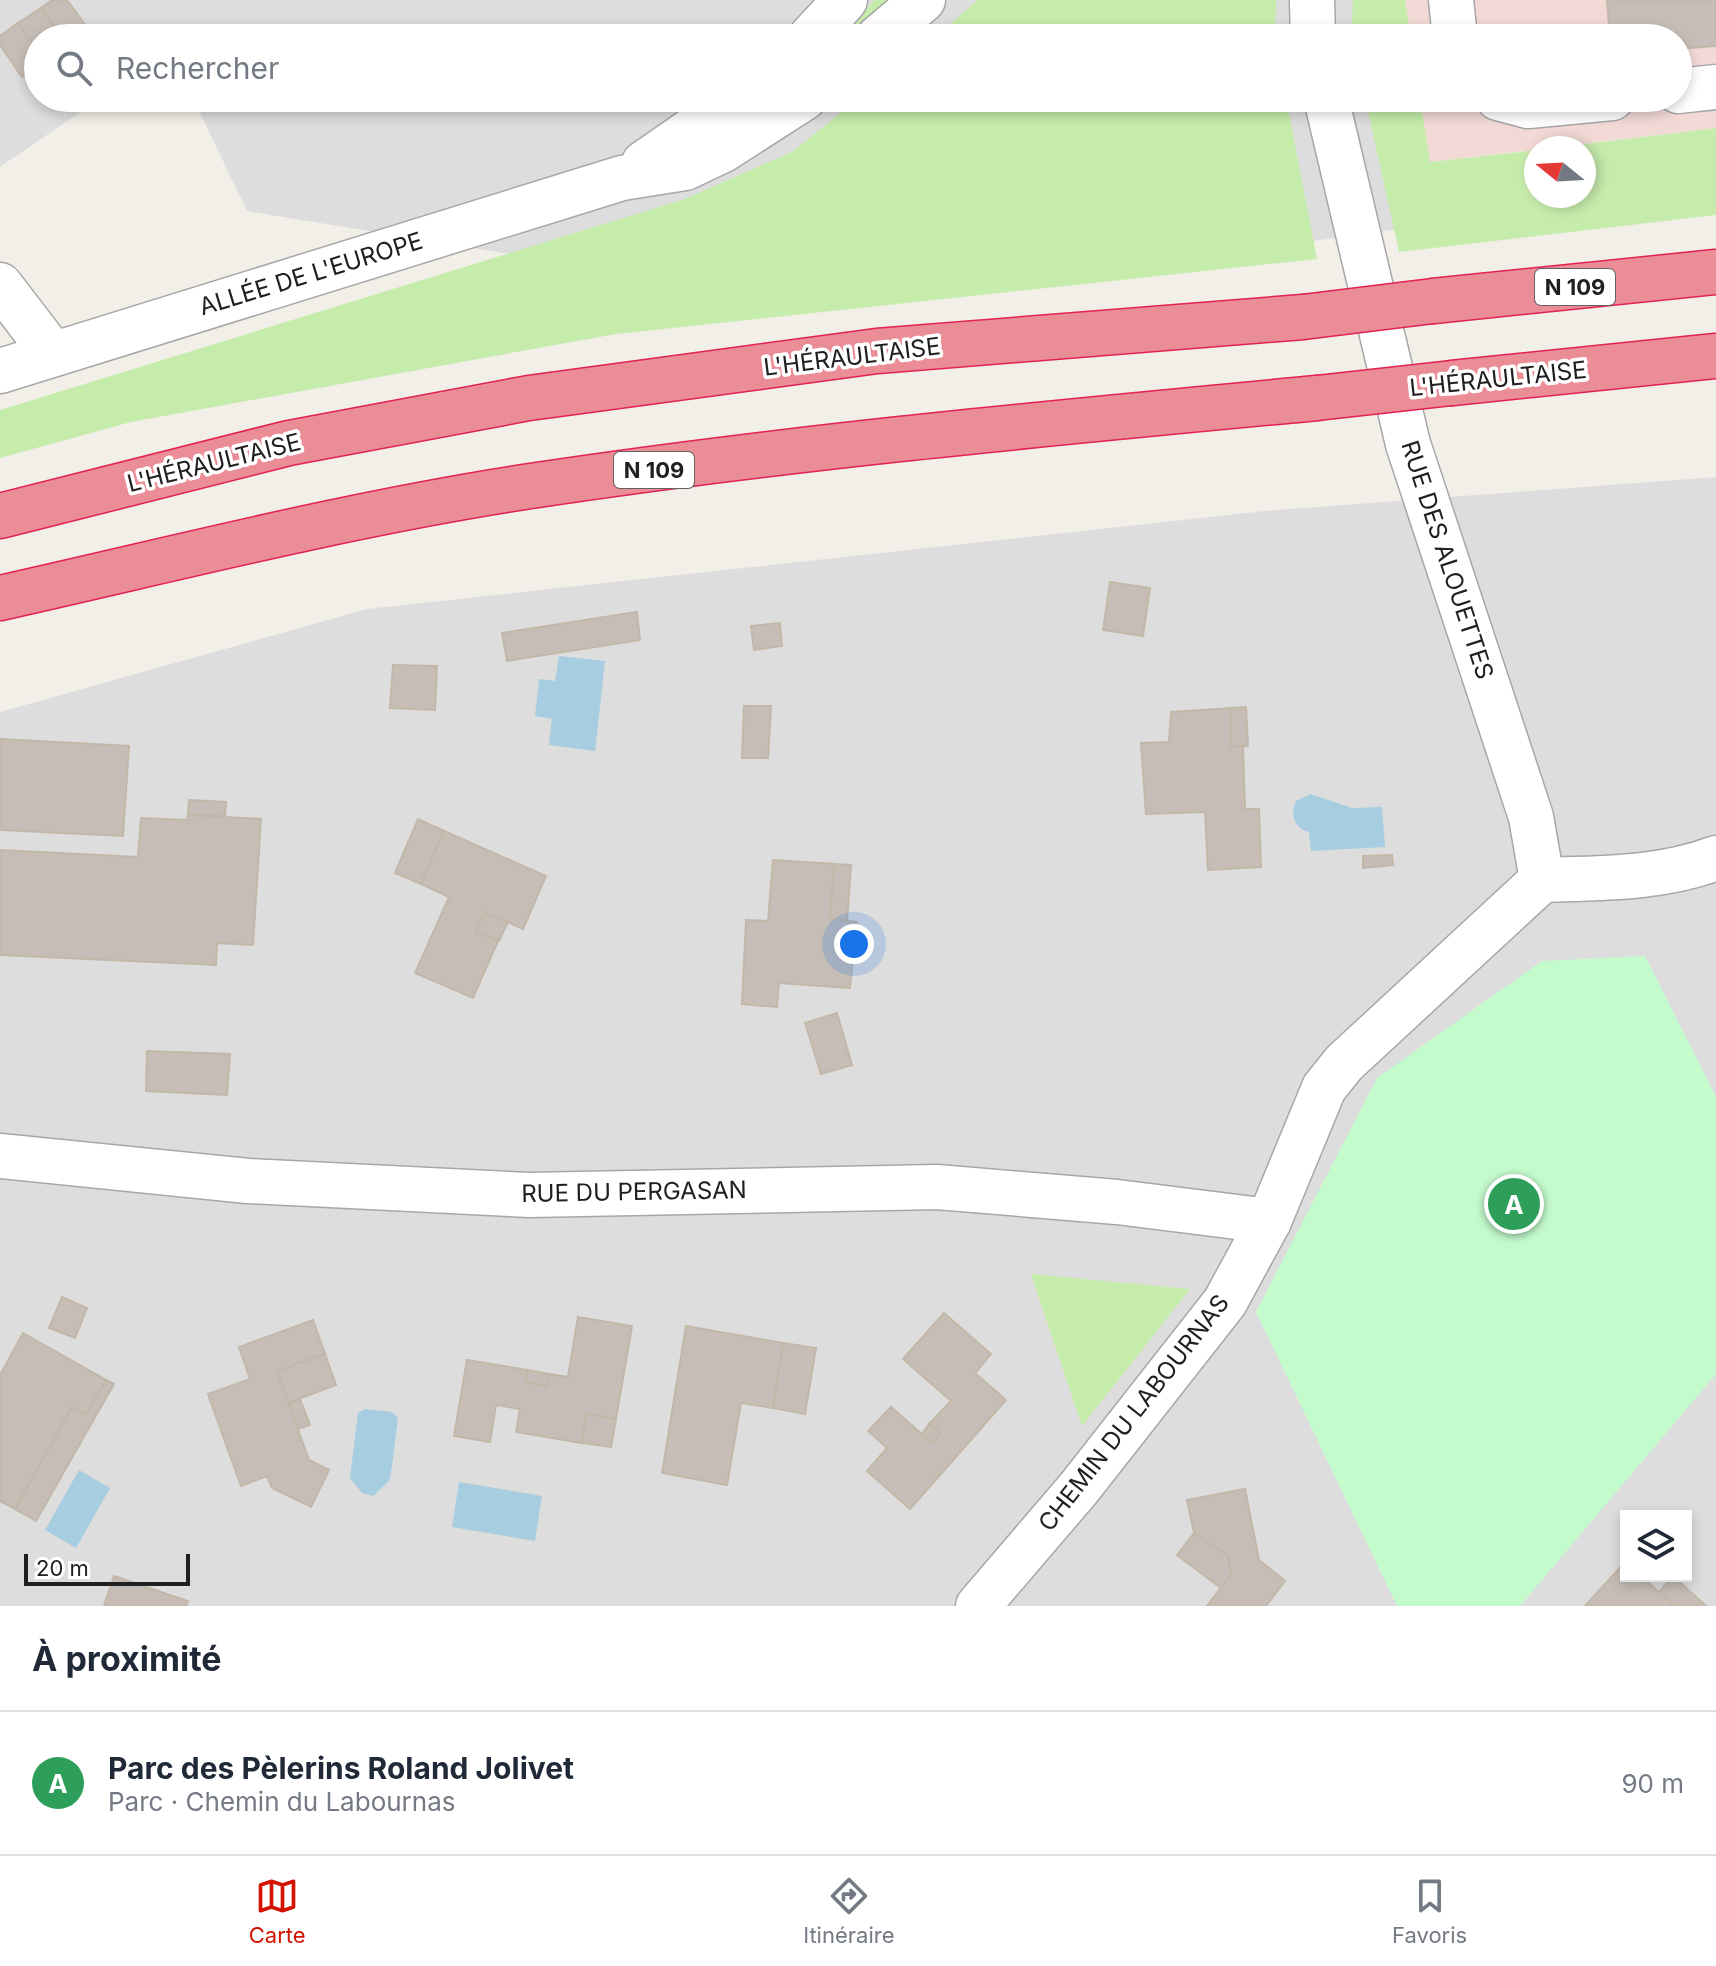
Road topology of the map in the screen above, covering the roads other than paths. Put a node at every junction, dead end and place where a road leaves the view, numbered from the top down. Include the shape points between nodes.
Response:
1 (845, 0) edge
2 (923, 0) edge
3 (1312, 0) edge
4 (1451, 0) edge
5 (823, 24) edge
6 (895, 24) edge
7 (1313, 24) edge
8 (1454, 24) edge
9 (1716, 87) edge
10 (1692, 90) edge
11 (718, 112) edge
12 (782, 112) edge
13 (1329, 112) edge
14 (622, 178) junction
15 (1716, 272) edge
16 (0, 285) edge
17 (53, 354) junction
18 (1716, 356) edge
19 (0, 371) edge
20 (0, 516) edge
21 (0, 598) edge
22 (1716, 858) edge
23 (1542, 880) junction
24 (3, 1161) edge
25 (1269, 1221) junction
26 (978, 1606) edge

1 - 5 street
2 - 6 street
3 - 7 street
4 - 8 street
9 - 10 street
11 - 14 street, ALLÉE DE L'EUROPE
12 - 14 street, ALLÉE DE L'EUROPE via 685,168
13 - 23 street, RUE DES ALOUETTES via 1408,444 1531,817
14 - 17 street, ALLÉE DE L'EUROPE
15 - 20 highway, L'HÉRAULTAISE / N 109, bridge via 1303,317 877,351 529,398 289,443
16 - 17 street
17 - 19 street, ALLÉE DE L'EUROPE
18 - 21 highway, L'HÉRAULTAISE / N 109, bridge via 872,440 522,488 298,531
22 - 23 street via 1690,868 1628,876
23 - 25 street, CHEMIN DU LABOURNAS via 1344,1063 1324,1088
24 - 25 street, RUE DU PERGASAN via 248,1181 529,1195 937,1187
25 - 26 street, CHEMIN DU LABOURNAS via 1225,1302

